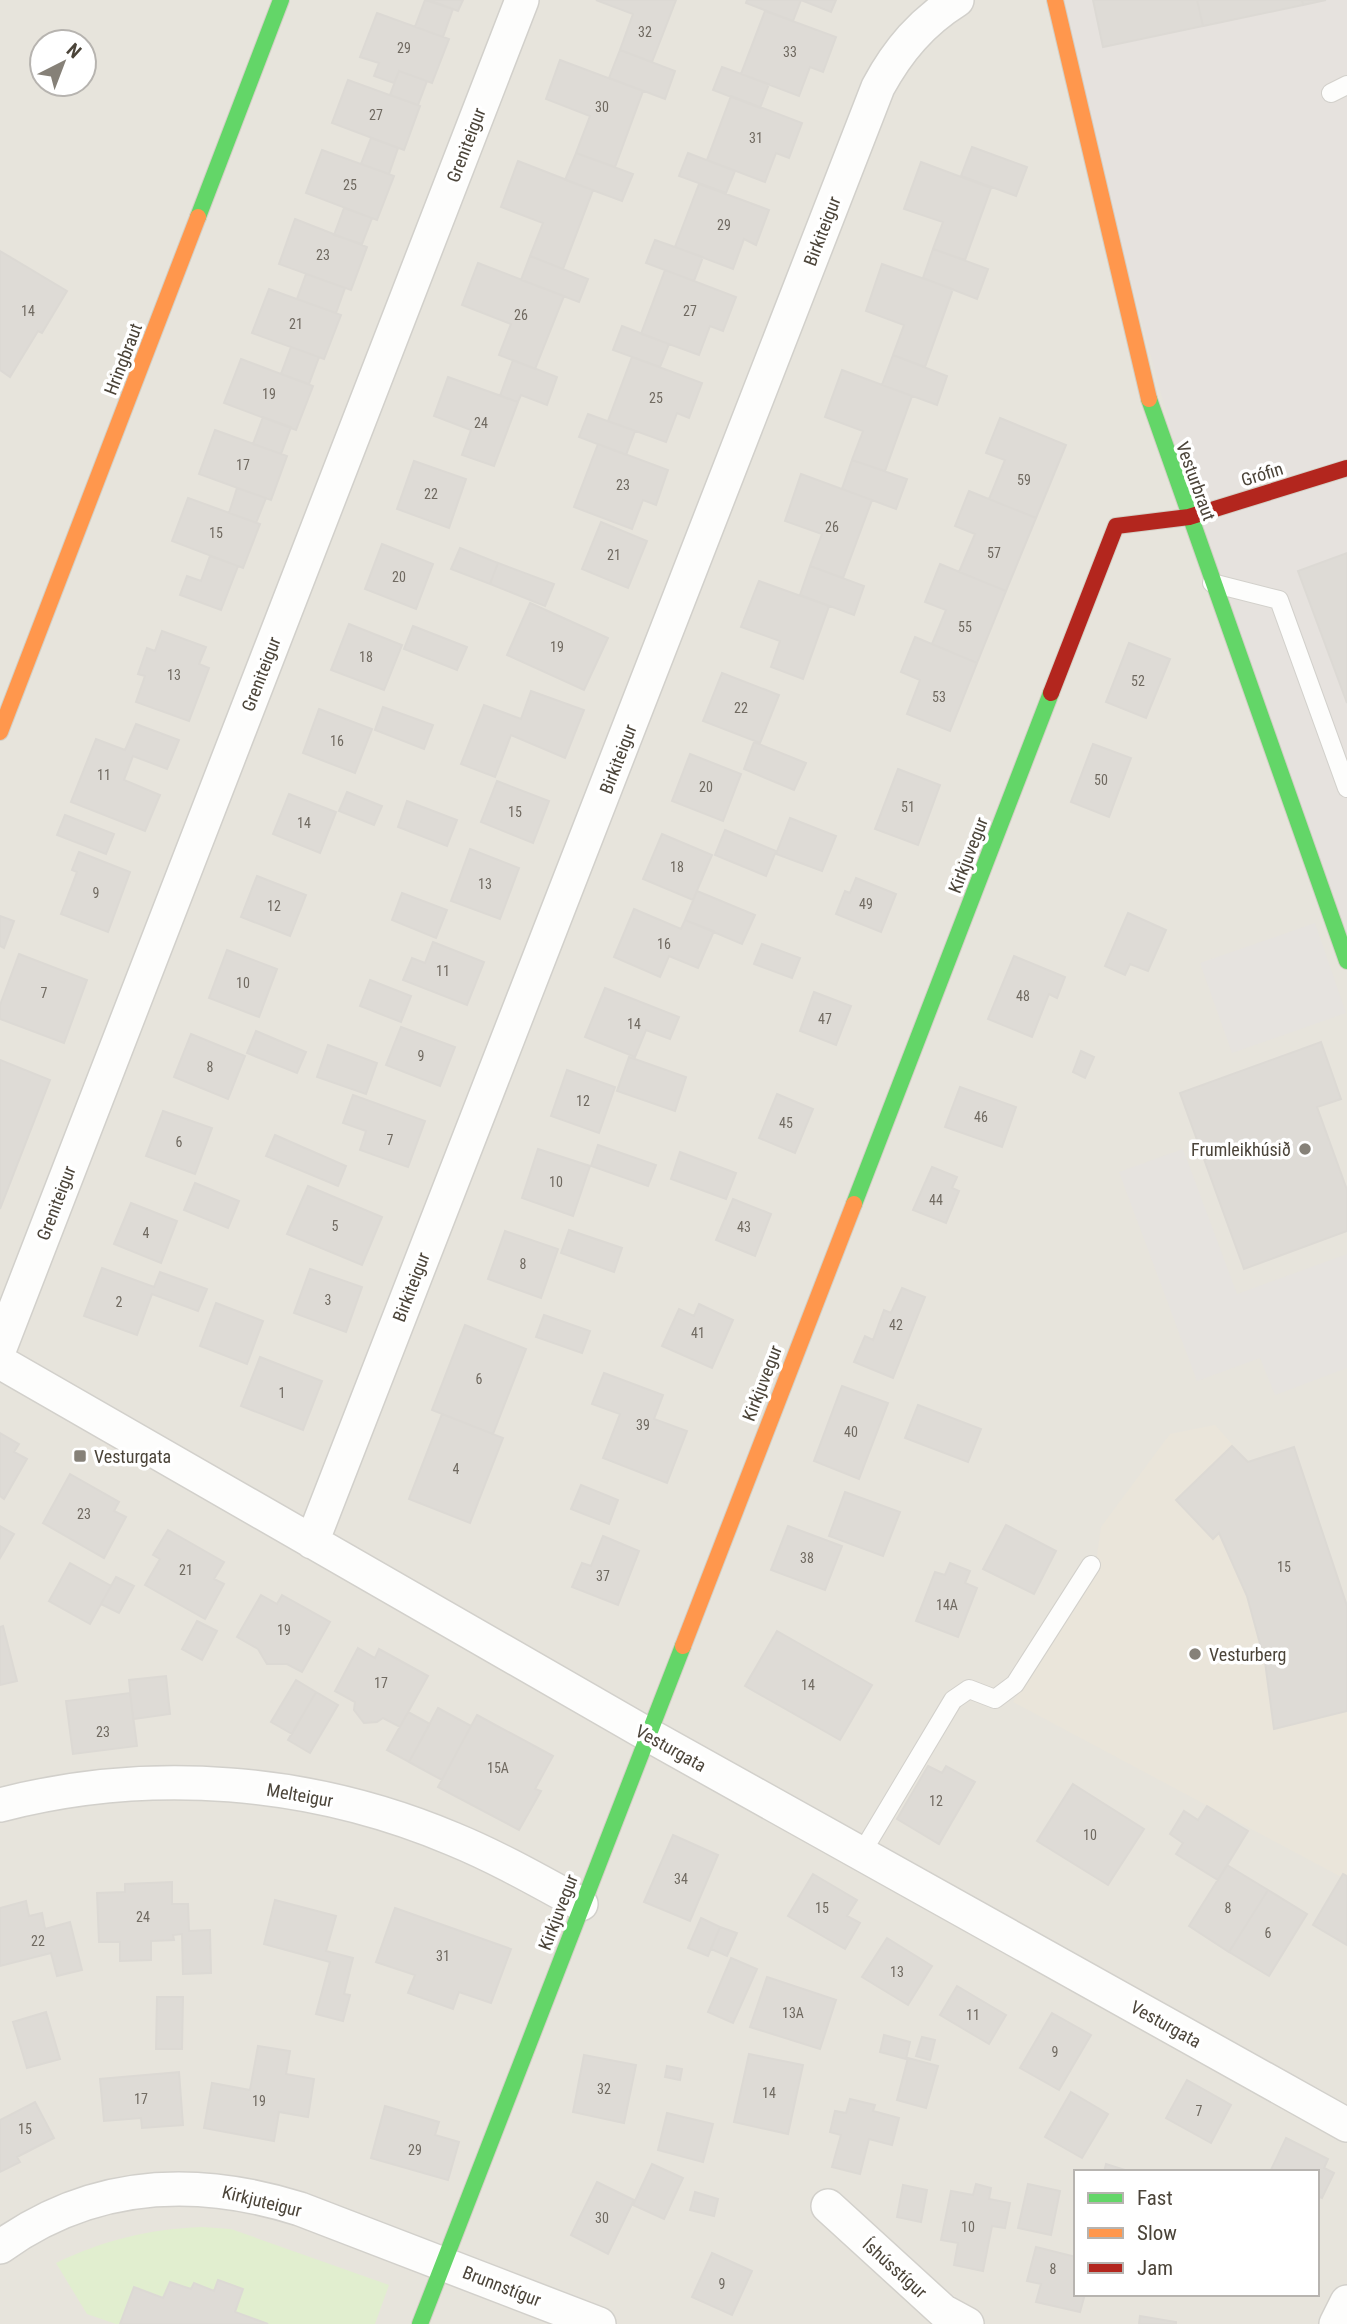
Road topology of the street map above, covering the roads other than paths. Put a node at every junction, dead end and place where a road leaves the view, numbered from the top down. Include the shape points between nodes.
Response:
1 (281, 0) edge
2 (522, 0) edge
3 (957, 0) edge
4 (1055, 0) edge
5 (1347, 468) edge
6 (1189, 517) junction
7 (1212, 583) junction
8 (0, 732) edge
9 (1347, 788) edge
10 (1347, 961) edge
11 (0, 1348) edge
12 (0, 1362) edge
13 (312, 1542) junction
14 (1091, 1565) dead end
15 (647, 1734) junction
16 (0, 1805) edge
17 (861, 1854) junction
18 (581, 1904) junction
19 (1347, 2125) edge
20 (828, 2206) dead end
21 (0, 2247) edge
22 (443, 2264) junction
23 (1347, 2302) edge
24 (949, 2320) edge
25 (420, 2324) edge
26 (599, 2324) edge
27 (1336, 2324) edge

1 - 8 street, Hringbraut
2 - 11 street, Greniteigur
3 - 13 street, Birkiteigur via 907,41 878,86
4 - 6 street, Vesturbraut via 1154,418
5 - 6 street, Grófin
6 - 7 street, Vesturbraut
6 - 15 street, Kirkjuvegur via 1116,526
7 - 9 lane via 1279,600
7 - 10 street, Vesturbraut
12 - 13 street, Vesturgata
13 - 15 street, Vesturgata
14 - 17 lane via 1015,1684 995,1699 969,1689 953,1700
15 - 17 street, Vesturgata
15 - 18 street, Kirkjuvegur
16 - 18 street, Melteigur via 86,1788 148,1783 273,1789 335,1800 419,1826
17 - 19 street, Vesturgata
18 - 22 street, Kirkjuvegur
20 - 24 street, Íshússtígur
21 - 22 street, Kirkjuteigur via 52,2216 91,2202 143,2191 217,2189 300,2209
22 - 25 street, Kirkjuvegur
22 - 26 street, Brunnstígur
23 - 27 street

